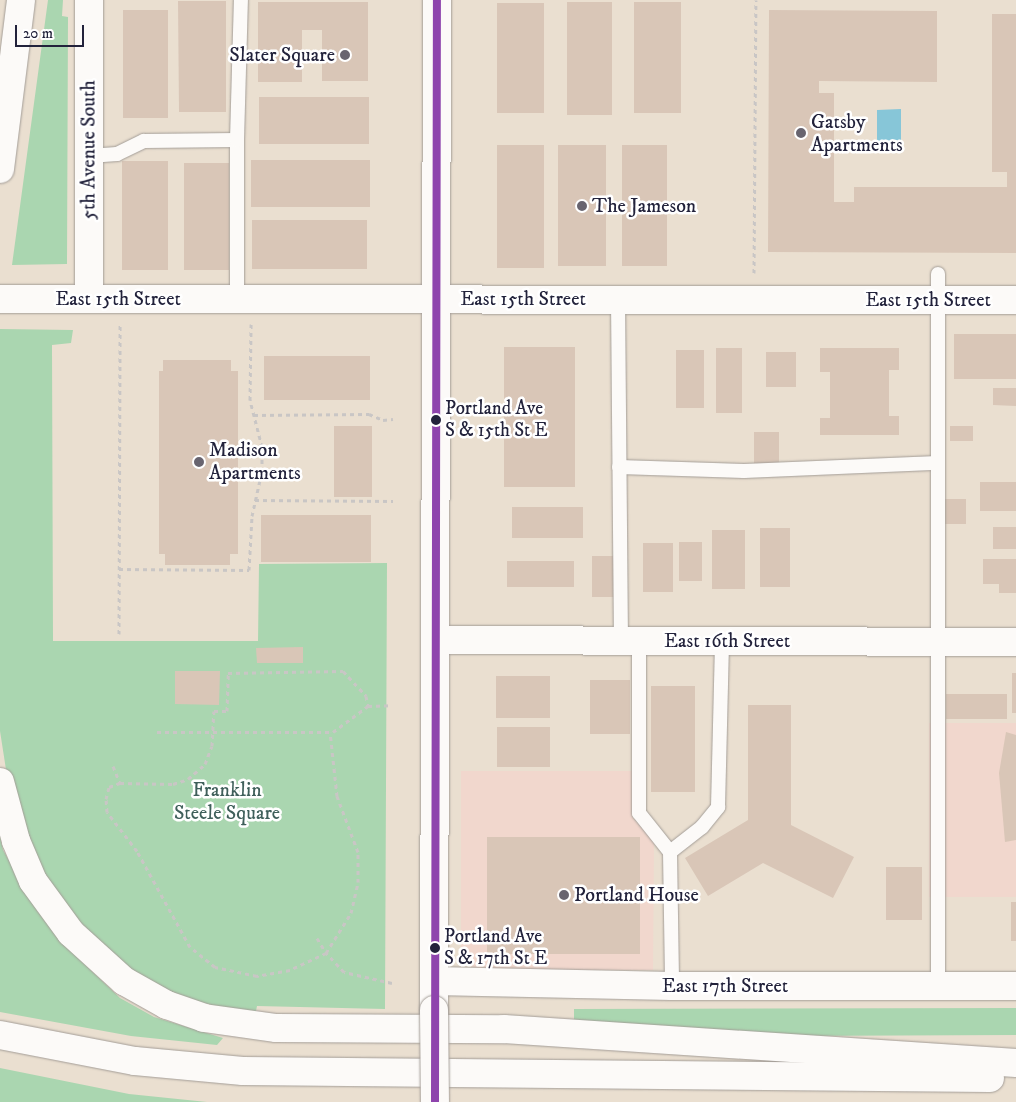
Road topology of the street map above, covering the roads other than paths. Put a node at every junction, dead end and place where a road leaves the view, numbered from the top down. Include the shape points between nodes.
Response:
1 (21, 0) edge
2 (90, 0) edge
3 (242, 0) edge
4 (437, 0) edge
5 (237, 140) junction
6 (90, 156) junction
7 (0, 168) edge
8 (938, 287) junction
9 (10, 299) edge
10 (90, 299) junction
11 (437, 299) junction
12 (618, 299) junction
13 (237, 300) junction
14 (1016, 300) edge
15 (938, 463) junction
16 (620, 467) junction
17 (437, 640) junction
18 (630, 641) junction
19 (722, 641) junction
20 (938, 642) junction
21 (1016, 642) edge
22 (0, 782) edge
23 (670, 852) junction
24 (434, 981) junction
25 (672, 986) junction
26 (938, 986) junction
27 (1016, 986) edge
28 (0, 1035) edge
29 (1016, 1063) edge
30 (1016, 1079) edge
31 (435, 1102) edge

1 - 7 main road
2 - 6 main road, 5th Avenue South
3 - 5 lane
4 - 11 main road
5 - 6 lane via 144,141 117,154
5 - 13 lane
6 - 10 main road, 5th Avenue South
8 - 12 main road, East 15th Street
8 - 14 main road, East 15th Street
8 - 15 lane
9 - 10 main road, East 15th Street
10 - 13 main road, East 15th Street
11 - 12 main road, East 15th Street
11 - 13 main road, East 15th Street
11 - 17 main road
12 - 16 lane
15 - 16 lane via 744,471
15 - 20 lane
16 - 18 lane
17 - 18 main road, East 16th Street
17 - 24 main road
18 - 19 main road, East 16th Street
18 - 23 lane via 638,813
19 - 20 main road, East 16th Street
19 - 23 lane via 718,807 702,827
20 - 21 main road, East 16th Street
20 - 26 lane
22 - 29 main road via 16,841 33,881 71,933 124,981 168,1005 204,1018 276,1028 504,1029
23 - 25 lane
24 - 25 main road, East 17th Street
24 - 31 main road, bridge
25 - 26 main road, East 17th Street
26 - 27 main road, East 17th Street
28 - 30 main road via 135,1061 243,1071

